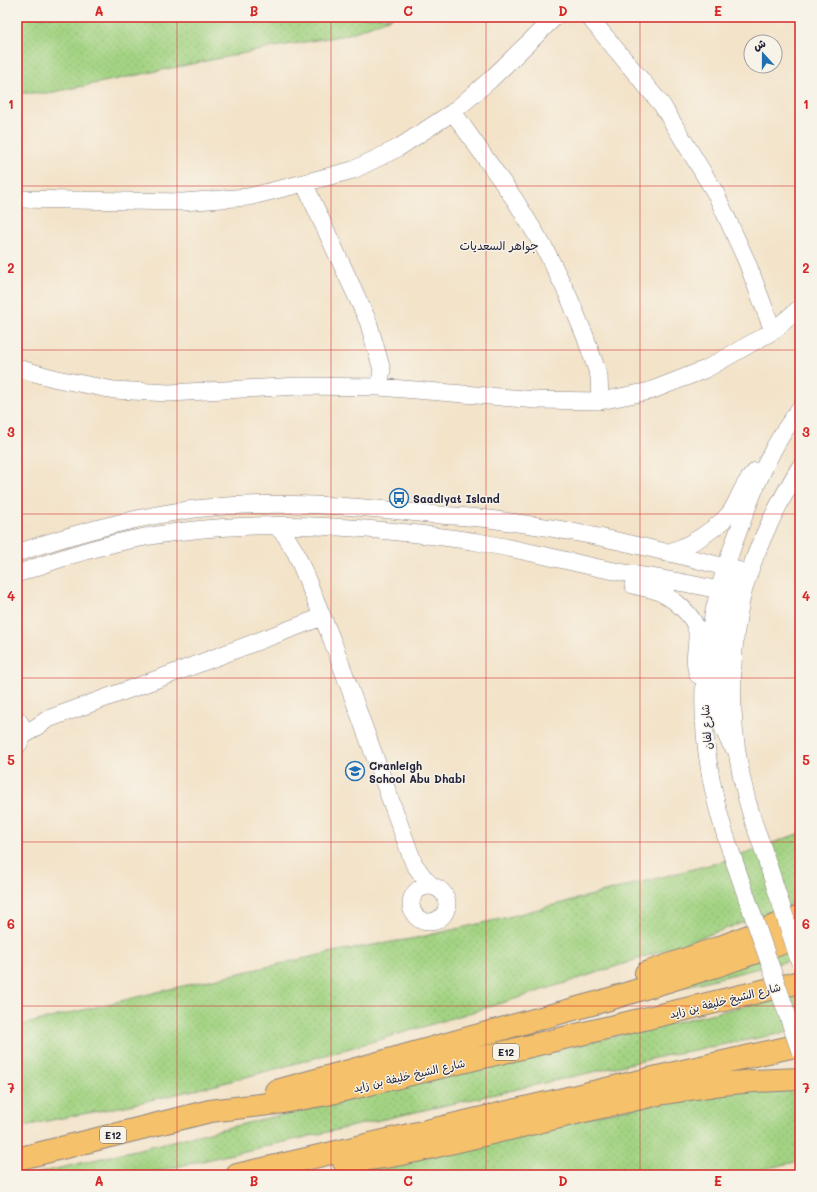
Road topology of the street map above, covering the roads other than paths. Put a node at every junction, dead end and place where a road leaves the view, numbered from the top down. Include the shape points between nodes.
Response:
1 (555, 17) edge
2 (589, 17) edge
3 (453, 112) junction
4 (304, 183) junction
5 (17, 199) edge
6 (800, 308) edge
7 (773, 331) junction
8 (17, 368) edge
9 (379, 387) junction
10 (600, 400) junction
11 (800, 408) edge
12 (786, 429) junction
13 (767, 462) junction
14 (800, 467) edge
15 (276, 525) junction
16 (105, 526) junction
17 (315, 526) junction
18 (17, 553) edge
19 (666, 553) junction
20 (299, 559) junction
21 (605, 569) junction
22 (736, 570) junction
23 (18, 571) edge
24 (730, 593) junction
25 (322, 617) junction
26 (704, 686) junction
27 (17, 718) edge
28 (48, 719) junction
29 (20, 741) edge
30 (414, 864) junction
31 (432, 885) junction
32 (412, 896) junction
33 (800, 916) edge
34 (800, 937) edge
35 (800, 963) edge
36 (800, 982) edge
37 (493, 1030) junction
38 (800, 1045) edge
39 (800, 1051) edge
40 (800, 1079) edge
41 (210, 1111) junction
42 (17, 1159) edge
43 (290, 1162) junction
44 (238, 1175) edge

1 - 3 street
2 - 7 street via 662,105 716,194 747,262
3 - 4 street via 398,148 353,170
3 - 10 street via 515,200 545,249 585,336 599,376
4 - 5 street via 248,197 183,202
4 - 9 street via 368,321 382,370
6 - 7 street
7 - 10 street via 706,369 650,391
8 - 9 street via 114,390 169,393 299,386
9 - 10 street via 537,400
11 - 12 street, شارع لفان
12 - 13 street, شارع لفان
12 - 22 street via 780,456 741,541
13 - 19 street via 750,477 733,509 724,520 692,543
13 - 22 street, شارع لفان via 748,505
14 - 22 street, شارع لفان via 759,547
15 - 17 street
15 - 20 street
15 - 23 street via 215,528 151,536 81,552
16 - 18 street
16 - 19 street via 162,514 230,506 347,507 522,523 581,533
16 - 23 street via 87,538
17 - 20 street via 303,541
17 - 21 street via 451,538
19 - 22 street
20 - 25 street
21 - 24 street
21 - 26 street via 624,582 666,595 692,617 697,631 695,666
22 - 24 street, شارع لفان
22 - 24 street, شارع لفان
24 - 26 street, شارع لفان via 713,617
24 - 35 street, شارع لفان, bridge via 737,622 732,682 737,754 747,802
25 - 28 street
25 - 30 street
26 - 39 street, شارع لفان, bridge via 705,732 711,778 724,832
27 - 28 street
27 - 29 street via 21,724
28 - 29 street
30 - 31 street
30 - 32 street
31 - 32 street via 424,886
31 - 32 street via 443,892 447,904 446,910 437,920 431,922 418,918 411,908
33 - 37 highway
34 - 37 highway via 624,994
36 - 41 highway, شارع الشيخ خليفة بن زايد / E12 via 327,1094
37 - 41 highway
38 - 43 highway
40 - 43 highway via 722,1084 659,1094 391,1156 341,1162
41 - 42 highway, شارع الشيخ خليفة بن زايد / E12
43 - 44 highway

